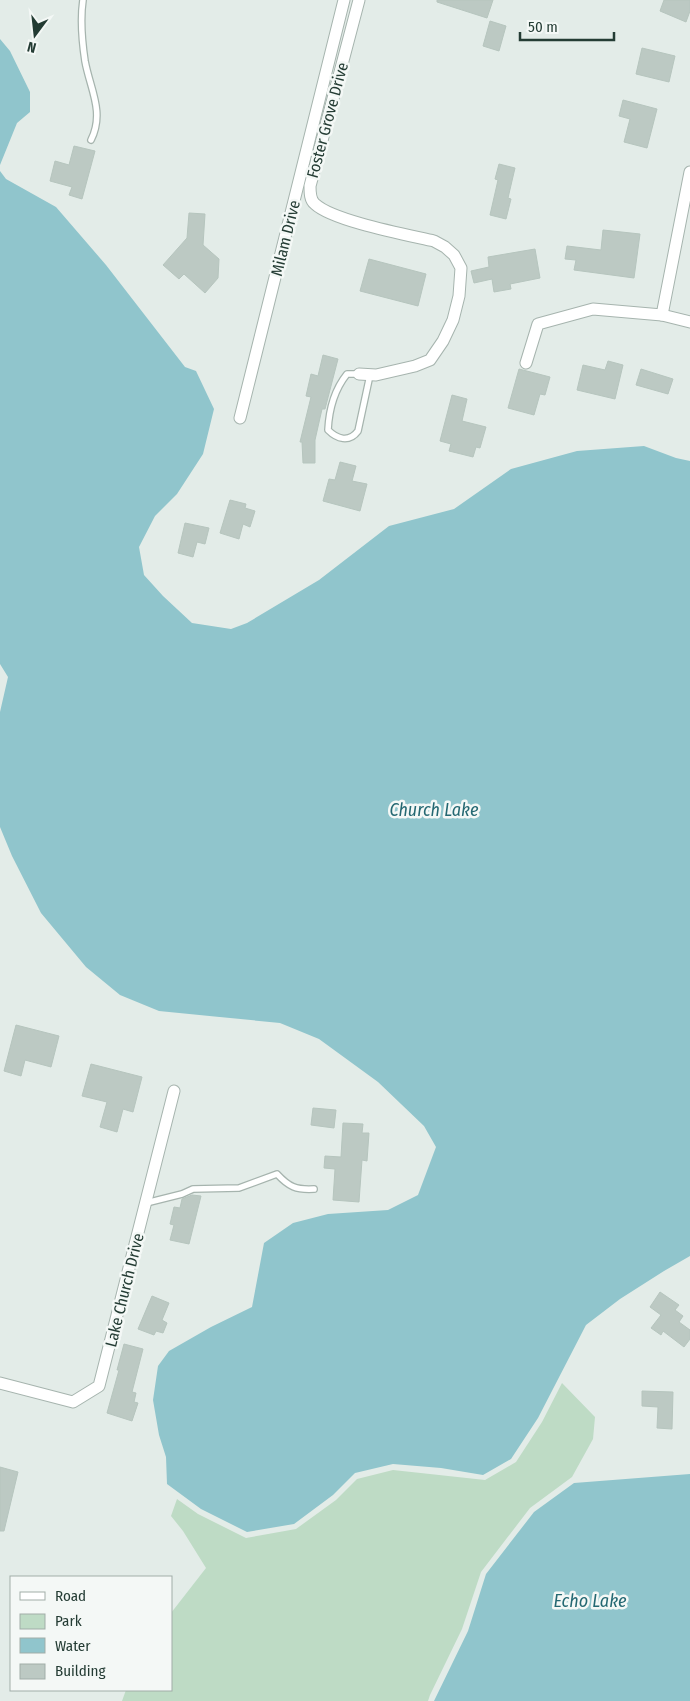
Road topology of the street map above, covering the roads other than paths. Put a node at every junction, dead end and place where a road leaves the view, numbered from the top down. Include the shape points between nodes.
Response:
1 (83, 0) edge
2 (344, 0) edge
3 (359, 0) edge
4 (91, 140) dead end
5 (690, 172) edge
6 (662, 315) junction
7 (690, 322) edge
8 (526, 363) dead end
9 (365, 374) junction
10 (240, 418) dead end
11 (174, 1092) dead end
12 (314, 1189) dead end
13 (146, 1203) junction
14 (0, 1383) edge

1 - 4 lane via 81,15 86,62 96,99 96,129
2 - 10 street, Milam Drive
3 - 9 street, Foster Grove Drive via 310,195 314,204 328,212 440,244 454,255 461,268 453,320 430,360 376,375
5 - 6 street
6 - 7 street
6 - 8 street via 593,310 538,324
9 - 9 lane via 347,374 339,384 328,430 335,436 349,439 358,431
11 - 13 street, Lake Church Drive
12 - 13 lane via 301,1190 286,1184 277,1174 239,1188 193,1189
13 - 14 street, Lake Church Drive via 100,1386 73,1402

